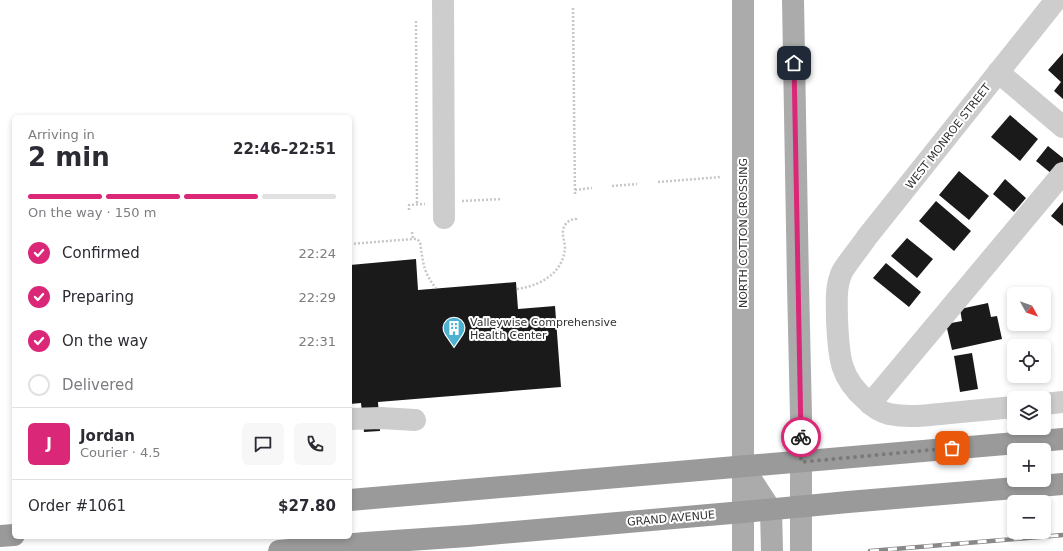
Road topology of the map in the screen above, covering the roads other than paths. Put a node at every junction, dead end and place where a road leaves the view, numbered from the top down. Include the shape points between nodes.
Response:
1 (443, 0) edge
2 (743, 0) edge
3 (793, 0) edge
4 (1056, 0) edge
5 (998, 72) junction
6 (1063, 127) edge
7 (1063, 173) edge
8 (451, 210) road end
9 (1063, 402) edge
10 (1051, 403) edge
11 (870, 404) junction
12 (1007, 408) edge
13 (352, 419) edge
14 (415, 420) dead end
15 (1063, 439) edge
16 (801, 462) junction
17 (743, 467) junction
18 (1063, 484) edge
19 (352, 500) edge
20 (800, 506) junction
21 (771, 510) junction
22 (743, 512) junction
23 (12, 535) edge
24 (0, 536) edge
25 (279, 551) edge
26 (742, 551) edge
27 (772, 551) edge
28 (801, 551) edge

1 - 8 street
2 - 17 main road, NORTH COTTON CROSSING
3 - 16 main road
4 - 5 street, WEST MONROE STREET
5 - 6 street
5 - 11 street, WEST MONROE STREET via 867,237 842,273 836,303 839,355 850,384
7 - 11 street
9 - 10 street
11 - 12 street, WEST MONROE STREET via 888,413 904,416
13 - 14 street
15 - 16 highway
16 - 17 highway
16 - 20 main road
17 - 19 highway
17 - 21 main road
17 - 22 main road, NORTH COTTON CROSSING
18 - 20 highway, GRAND AVENUE
20 - 21 highway, GRAND AVENUE
20 - 28 main road
21 - 22 highway, GRAND AVENUE
21 - 27 main road
22 - 25 highway, GRAND AVENUE
22 - 26 main road, NORTH COTTON CROSSING
23 - 24 highway

